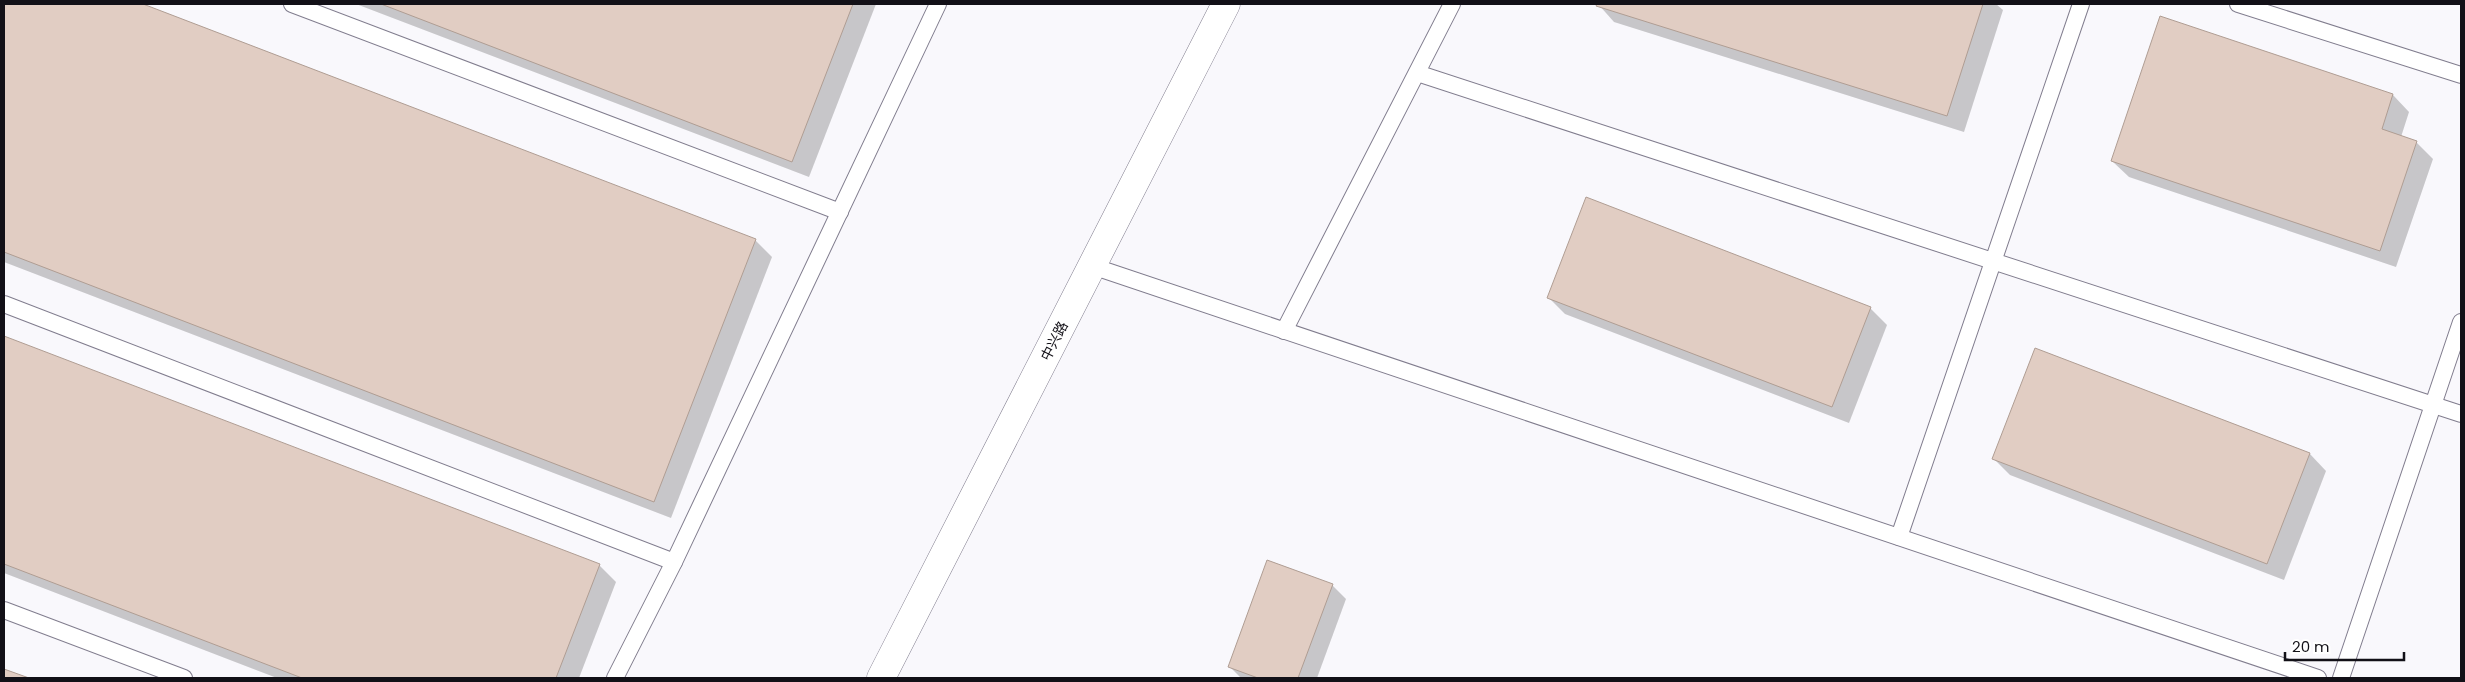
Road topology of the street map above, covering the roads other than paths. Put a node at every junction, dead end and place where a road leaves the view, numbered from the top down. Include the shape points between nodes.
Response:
1 (292, 4) edge
2 (938, 4) edge
3 (1226, 4) edge
4 (1452, 4) edge
5 (2081, 4) edge
6 (2238, 4) edge
7 (1417, 73) junction
8 (2461, 75) edge
9 (840, 212) junction
10 (1993, 261) junction
11 (1092, 266) junction
12 (4, 304) edge
13 (2461, 322) edge
14 (1284, 331) junction
15 (2434, 404) junction
16 (2461, 414) edge
17 (1899, 537) junction
18 (674, 562) junction
19 (4, 610) edge
20 (184, 678) edge
21 (615, 678) edge
22 (881, 678) edge
23 (2318, 678) edge
24 (2341, 678) edge

1 - 9 lane
2 - 9 lane
3 - 11 street, 中兴路
4 - 7 lane
5 - 10 lane
6 - 8 lane
7 - 10 lane
7 - 14 lane
9 - 18 lane
10 - 15 lane
10 - 17 lane
11 - 14 lane
11 - 22 street, 中兴路
12 - 18 lane
13 - 15 lane
14 - 17 lane
15 - 16 lane
15 - 24 lane
17 - 23 lane
18 - 21 lane
19 - 20 lane

